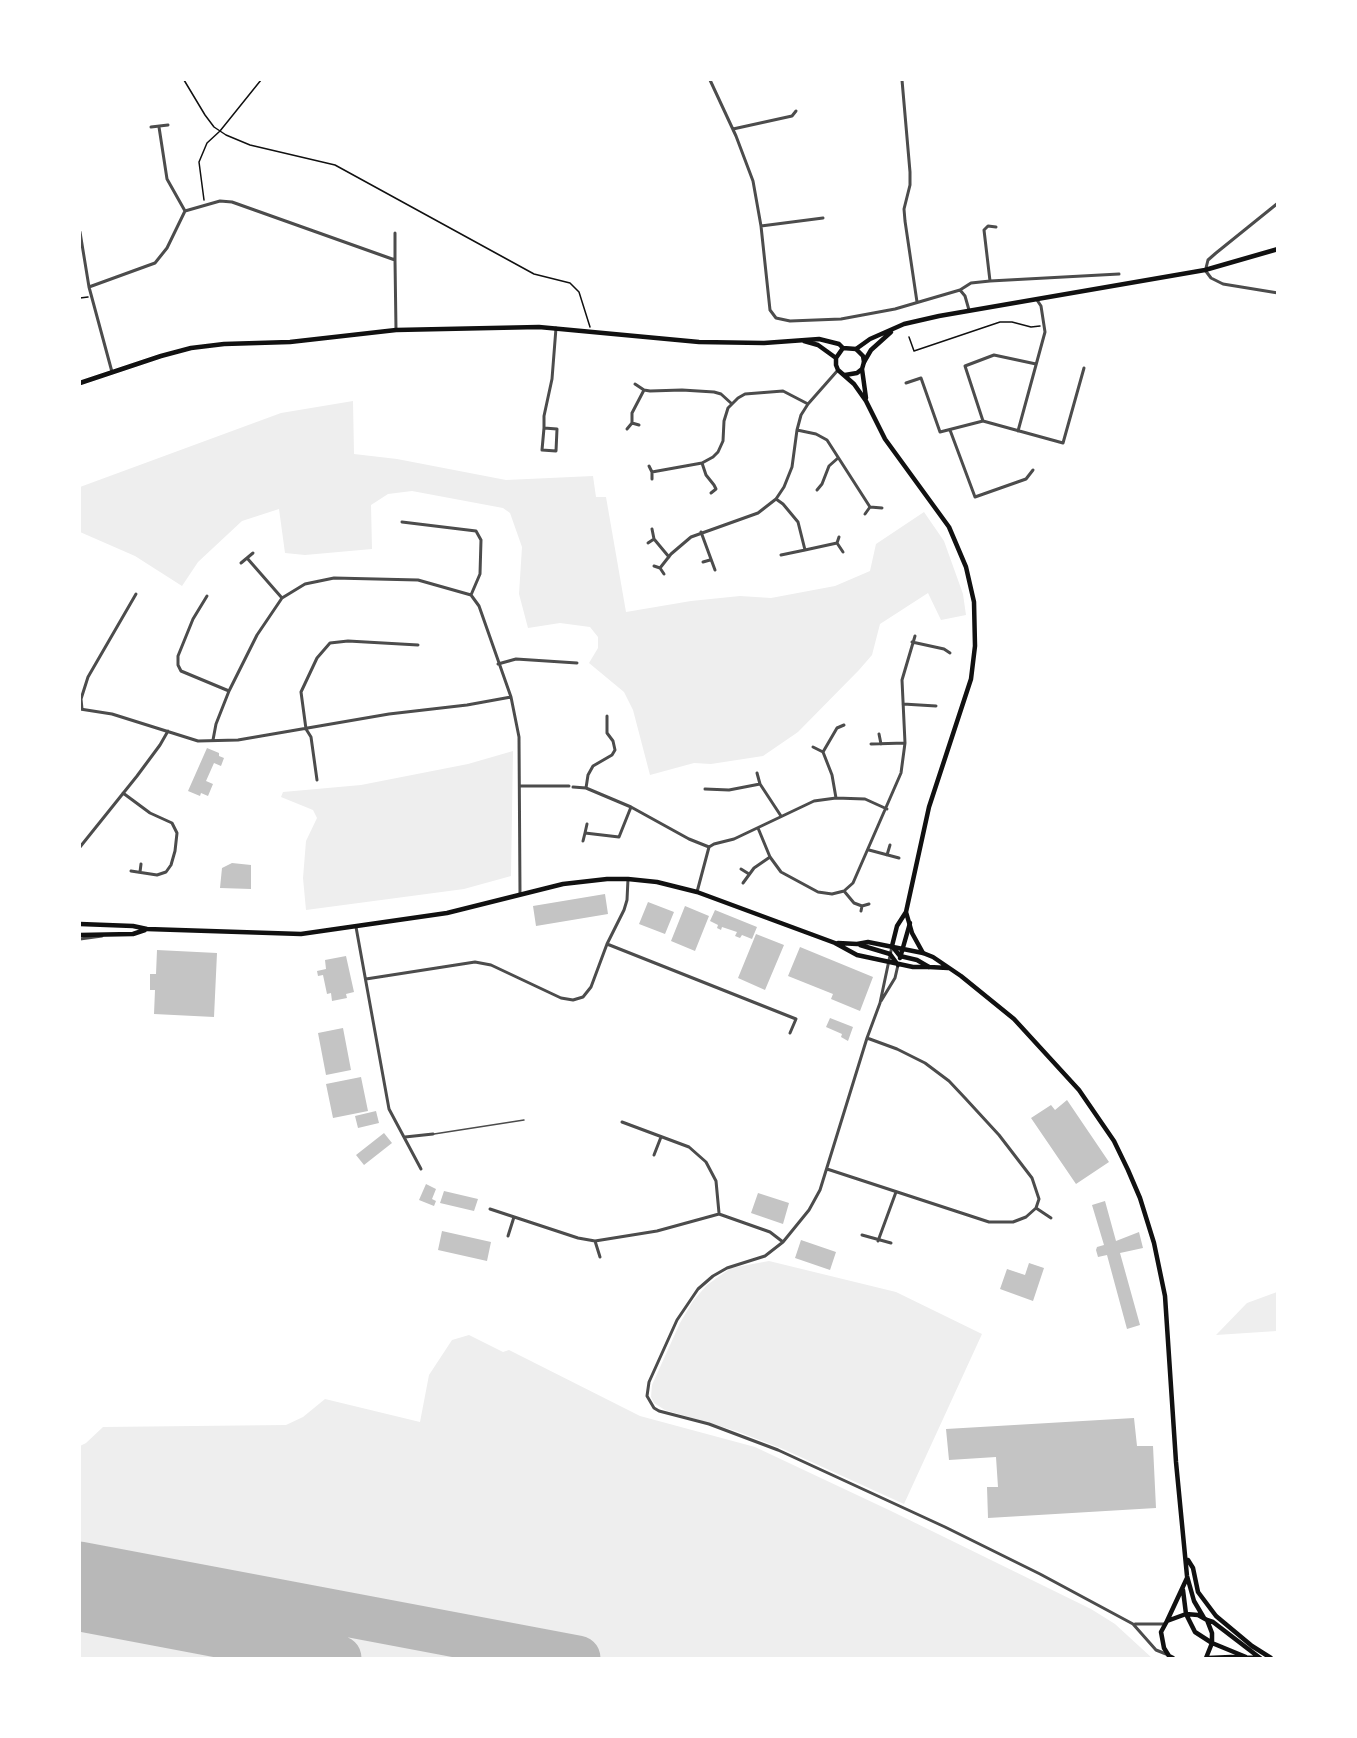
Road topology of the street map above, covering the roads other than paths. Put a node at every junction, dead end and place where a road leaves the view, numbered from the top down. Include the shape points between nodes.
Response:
1 (710, 80) edge
2 (902, 80) edge
3 (796, 111) dead end
4 (168, 125) dead end
5 (151, 127) dead end
6 (159, 127) junction
7 (733, 129) junction
8 (1278, 203) edge
9 (185, 211) junction
10 (824, 218) dead end
11 (761, 226) junction
12 (996, 227) dead end
13 (80, 232) edge
14 (395, 232) dead end
15 (1278, 249) edge
16 (395, 260) junction
17 (1205, 270) junction
18 (1119, 274) dead end
19 (990, 281) junction
20 (89, 287) junction
21 (960, 290) junction
22 (1278, 293) edge
23 (1037, 300) junction
24 (917, 302) junction
25 (969, 310) junction
26 (904, 324) junction
27 (556, 328) junction
28 (396, 330) junction
29 (801, 340) junction
30 (843, 348) junction
31 (855, 349) junction
32 (836, 358) junction
33 (863, 359) junction
34 (1036, 364) junction
35 (1084, 368) dead end
36 (862, 369) junction
37 (838, 370) junction
38 (112, 372) junction
39 (845, 375) junction
40 (80, 383) edge
41 (906, 383) dead end
42 (634, 384) dead end
43 (644, 390) junction
44 (866, 401) junction
45 (732, 404) junction
46 (808, 404) junction
47 (983, 421) junction
48 (632, 423) junction
49 (639, 425) dead end
50 (543, 428) junction
51 (627, 429) dead end
52 (796, 430) junction
53 (950, 430) junction
54 (1018, 431) junction
55 (838, 458) junction
56 (702, 463) junction
57 (649, 466) dead end
58 (1033, 470) dead end
59 (652, 472) junction
60 (652, 479) dead end
61 (716, 489) junction
62 (722, 490) dead end
63 (817, 490) dead end
64 (711, 493) dead end
65 (776, 499) junction
66 (870, 507) junction
67 (882, 508) dead end
68 (865, 514) dead end
69 (402, 522) dead end
70 (652, 529) dead end
71 (701, 532) junction
72 (839, 537) dead end
73 (654, 539) junction
74 (648, 543) dead end
75 (837, 543) junction
76 (805, 550) junction
77 (843, 552) dead end
78 (253, 554) dead end
79 (780, 555) dead end
80 (669, 557) junction
81 (247, 558) junction
82 (710, 560) junction
83 (703, 562) dead end
84 (241, 563) dead end
85 (654, 566) dead end
86 (660, 568) junction
87 (715, 570) dead end
88 (664, 574) dead end
89 (136, 594) dead end
90 (207, 596) dead end
91 (471, 596) junction
92 (282, 598) junction
93 (915, 636) dead end
94 (912, 642) junction
95 (418, 645) dead end
96 (950, 653) dead end
97 (577, 663) dead end
98 (498, 664) junction
99 (229, 691) junction
100 (511, 697) junction
101 (903, 704) junction
102 (936, 706) dead end
103 (81, 709) edge
104 (607, 716) dead end
105 (844, 725) dead end
106 (306, 729) junction
107 (168, 731) junction
108 (879, 734) dead end
109 (213, 740) junction
110 (905, 743) junction
111 (871, 744) dead end
112 (881, 744) junction
113 (813, 747) dead end
114 (823, 752) junction
115 (757, 773) dead end
116 (317, 780) dead end
117 (760, 784) junction
118 (519, 786) junction
119 (586, 788) junction
120 (705, 789) dead end
121 (123, 793) junction
122 (836, 798) junction
123 (631, 807) junction
124 (887, 809) junction
125 (781, 816) junction
126 (586, 824) dead end
127 (758, 828) junction
128 (585, 833) junction
129 (583, 841) dead end
130 (890, 845) dead end
131 (80, 847) edge
132 (709, 847) junction
133 (869, 850) junction
134 (887, 855) junction
135 (770, 857) junction
136 (899, 858) dead end
137 (141, 864) dead end
138 (741, 869) dead end
139 (131, 871) dead end
140 (140, 872) junction
141 (749, 874) junction
142 (628, 879) junction
143 (743, 883) dead end
144 (844, 891) junction
145 (697, 892) junction
146 (520, 894) junction
147 (870, 904) dead end
148 (862, 906) junction
149 (861, 911) dead end
150 (906, 912) junction
151 (910, 923) junction
152 (80, 924) edge
153 (356, 927) junction
154 (147, 929) junction
155 (80, 935) edge
156 (110, 935) junction
157 (80, 939) edge
158 (835, 943) junction
159 (608, 944) junction
160 (857, 944) junction
161 (892, 946) junction
162 (902, 948) junction
163 (923, 953) junction
164 (890, 954) junction
165 (900, 956) junction
166 (888, 962) junction
167 (898, 965) junction
168 (929, 967) junction
169 (948, 968) junction
170 (366, 979) junction
171 (880, 1003) junction
172 (790, 1033) dead end
173 (867, 1038) junction
174 (524, 1120) dead end
175 (622, 1122) dead end
176 (433, 1134) joint
177 (405, 1137) junction
178 (661, 1137) junction
179 (654, 1155) dead end
180 (421, 1169) dead end
181 (827, 1169) junction
182 (896, 1192) junction
183 (1036, 1208) junction
184 (490, 1209) dead end
185 (719, 1214) junction
186 (514, 1217) junction
187 (1051, 1218) dead end
188 (862, 1235) dead end
189 (508, 1236) dead end
190 (595, 1241) junction
191 (878, 1241) junction
192 (783, 1242) junction
193 (891, 1243) dead end
194 (600, 1257) dead end
195 (1186, 1558) junction
196 (1188, 1576) junction
197 (1183, 1590) junction
198 (1186, 1614) junction
199 (1206, 1619) junction
200 (1166, 1622) junction
201 (1133, 1624) junction
202 (1212, 1643) junction
203 (1170, 1657) edge
204 (1246, 1657) edge
205 (1207, 1659) edge
206 (1260, 1659) edge
207 (1271, 1659) edge

1 - 7 street
2 - 24 street via 910,172 905,215
3 - 7 street via 792,116
4 - 6 street
5 - 6 street
6 - 9 street via 167,179
7 - 11 street via 753,181
8 - 17 street via 1215,253
9 - 16 street via 220,201 232,202
9 - 20 street via 167,248 154,263
10 - 11 street
11 - 24 street via 770,310 776,318 841,319
12 - 19 street via 984,230
13 - 20 street
14 - 16 street
15 - 17 main road
16 - 28 street
17 - 22 street via 1210,278 1223,284
17 - 23 main road
18 - 19 street
19 - 21 street via 971,283
20 - 38 street
21 - 24 street
21 - 25 street
23 - 25 main road
23 - 34 street via 1045,332
25 - 26 main road
26 - 31 main road
26 - 33 main road via 884,337
27 - 28 main road
27 - 29 main road via 699,342
27 - 50 street
28 - 38 main road via 191,348
29 - 30 main road via 819,339
29 - 32 main road via 818,345
30 - 31 main road
30 - 32 main road
31 - 33 main road
32 - 37 main road
33 - 36 main road
34 - 47 street via 994,355 965,366
34 - 54 street
35 - 54 street via 1063,443
36 - 39 main road
36 - 44 main road
37 - 39 main road
37 - 46 street
38 - 40 main road
39 - 44 main road
41 - 53 street via 921,378 940,432
42 - 43 street
43 - 45 street via 714,392
43 - 48 street via 632,413
44 - 150 main road via 885,439 952,534 966,567 975,614 972,679 929,807
45 - 46 street via 745,394 783,391
45 - 56 street via 725,414 721,447
46 - 52 street
47 - 53 street
47 - 54 street
48 - 49 street
48 - 51 street
50 - 50 street via 542,450 556,451 557,429
52 - 55 street via 827,440
52 - 65 street via 792,467
53 - 58 street via 975,496 1026,479
55 - 63 street via 829,466
55 - 66 street
56 - 59 street
56 - 61 street
57 - 59 street
59 - 60 street
61 - 62 street
61 - 64 street
65 - 71 street via 758,513
65 - 76 street via 798,522
66 - 67 street
66 - 68 street
69 - 91 street via 476,531 481,540 480,574
70 - 73 street
71 - 80 street
71 - 82 street
72 - 75 street
73 - 74 street
73 - 80 street
75 - 76 street
75 - 77 street
76 - 79 street
78 - 81 street
80 - 86 street
81 - 84 street
81 - 92 street
82 - 83 street
82 - 87 street
85 - 86 street
86 - 88 street
89 - 103 street via 88,677
90 - 99 street via 192,619 178,665 181,671
91 - 92 street via 418,580 334,578 305,584
91 - 98 street via 479,606
92 - 99 street via 257,635
93 - 94 street
94 - 96 street
94 - 101 street via 902,680
95 - 106 street via 348,641 330,644 317,658 301,692
97 - 98 street via 516,659
98 - 100 street
99 - 109 street
100 - 106 street
100 - 118 street via 519,737
101 - 102 street
101 - 110 street
103 - 107 street
104 - 119 street via 607,733 615,750 593,766
105 - 114 street via 837,728
106 - 109 street
106 - 116 street via 311,737
107 - 109 street via 198,741
107 - 121 street
108 - 112 street
110 - 112 street
110 - 124 street via 902,773
111 - 112 street
113 - 114 street
114 - 122 street
115 - 117 street
117 - 120 street via 729,790
117 - 125 street
118 - 119 street
118 - 146 street
119 - 123 street
121 - 131 street
121 - 140 street via 176,829 175,851 166,872
122 - 124 street via 865,799
122 - 125 street via 814,801
123 - 128 street via 619,837
123 - 132 street
124 - 133 street
125 - 127 street
126 - 128 street
127 - 132 street
127 - 135 street
128 - 129 street
130 - 134 street
132 - 145 street
133 - 134 street
133 - 144 street via 853,883
134 - 136 street
135 - 141 street
135 - 144 street via 781,872 818,892
137 - 140 street
138 - 141 street
139 - 140 street
141 - 143 street
142 - 145 main road
142 - 146 main road via 585,881
142 - 159 street via 627,900
144 - 148 street
145 - 158 main road
146 - 153 main road via 447,913
147 - 148 street
148 - 149 street
150 - 151 main road
150 - 161 main road
151 - 162 main road
151 - 163 main road
152 - 154 main road
153 - 154 main road via 301,934
153 - 170 street
154 - 156 main road
155 - 156 main road
156 - 157 street
158 - 160 main road
158 - 166 main road via 857,955
159 - 170 street via 591,987 583,997 573,1000 475,962
159 - 172 street via 796,1019
160 - 161 main road
160 - 164 main road
161 - 162 main road
161 - 164 street
161 - 165 main road
162 - 163 main road
162 - 165 main road
163 - 169 main road
164 - 166 street
164 - 167 main road
165 - 167 main road
165 - 168 main road
166 - 167 main road
166 - 171 street
167 - 168 main road
167 - 171 street
168 - 169 main road
169 - 195 main road via 1014,1019 1079,1090 1114,1141 1140,1198 1165,1296
170 - 177 street via 389,1109
171 - 173 street
173 - 181 street
173 - 183 street via 925,1063 966,1098 1032,1178 1039,1199
174 - 176 lane
175 - 178 street
176 - 177 street
177 - 180 street
178 - 179 street
178 - 185 street via 689,1148 706,1162 716,1181
181 - 182 street
181 - 192 street via 809,1210
182 - 183 street via 995,1223 1026,1217
182 - 191 street
183 - 187 street
184 - 186 street
185 - 190 street via 657,1231
185 - 192 street via 770,1232
186 - 189 street
186 - 190 street
188 - 191 street
190 - 194 street
191 - 193 street
192 - 201 street via 765,1256 727,1268 698,1289 677,1320 649,1383 646,1396 654,1408 709,1424 814,1465 1040,1574
195 - 196 main road
195 - 207 main road via 1193,1568 1198,1592 1210,1610
196 - 197 main road
196 - 199 main road via 1194,1601
197 - 198 main road
197 - 200 main road
198 - 199 main road
198 - 200 main road
198 - 202 main road via 1195,1632
199 - 202 main road
199 - 206 main road
200 - 201 street
200 - 203 main road via 1161,1641
201 - 203 street via 1156,1650
202 - 204 main road
202 - 205 main road
204 - 205 main road
204 - 206 main road

